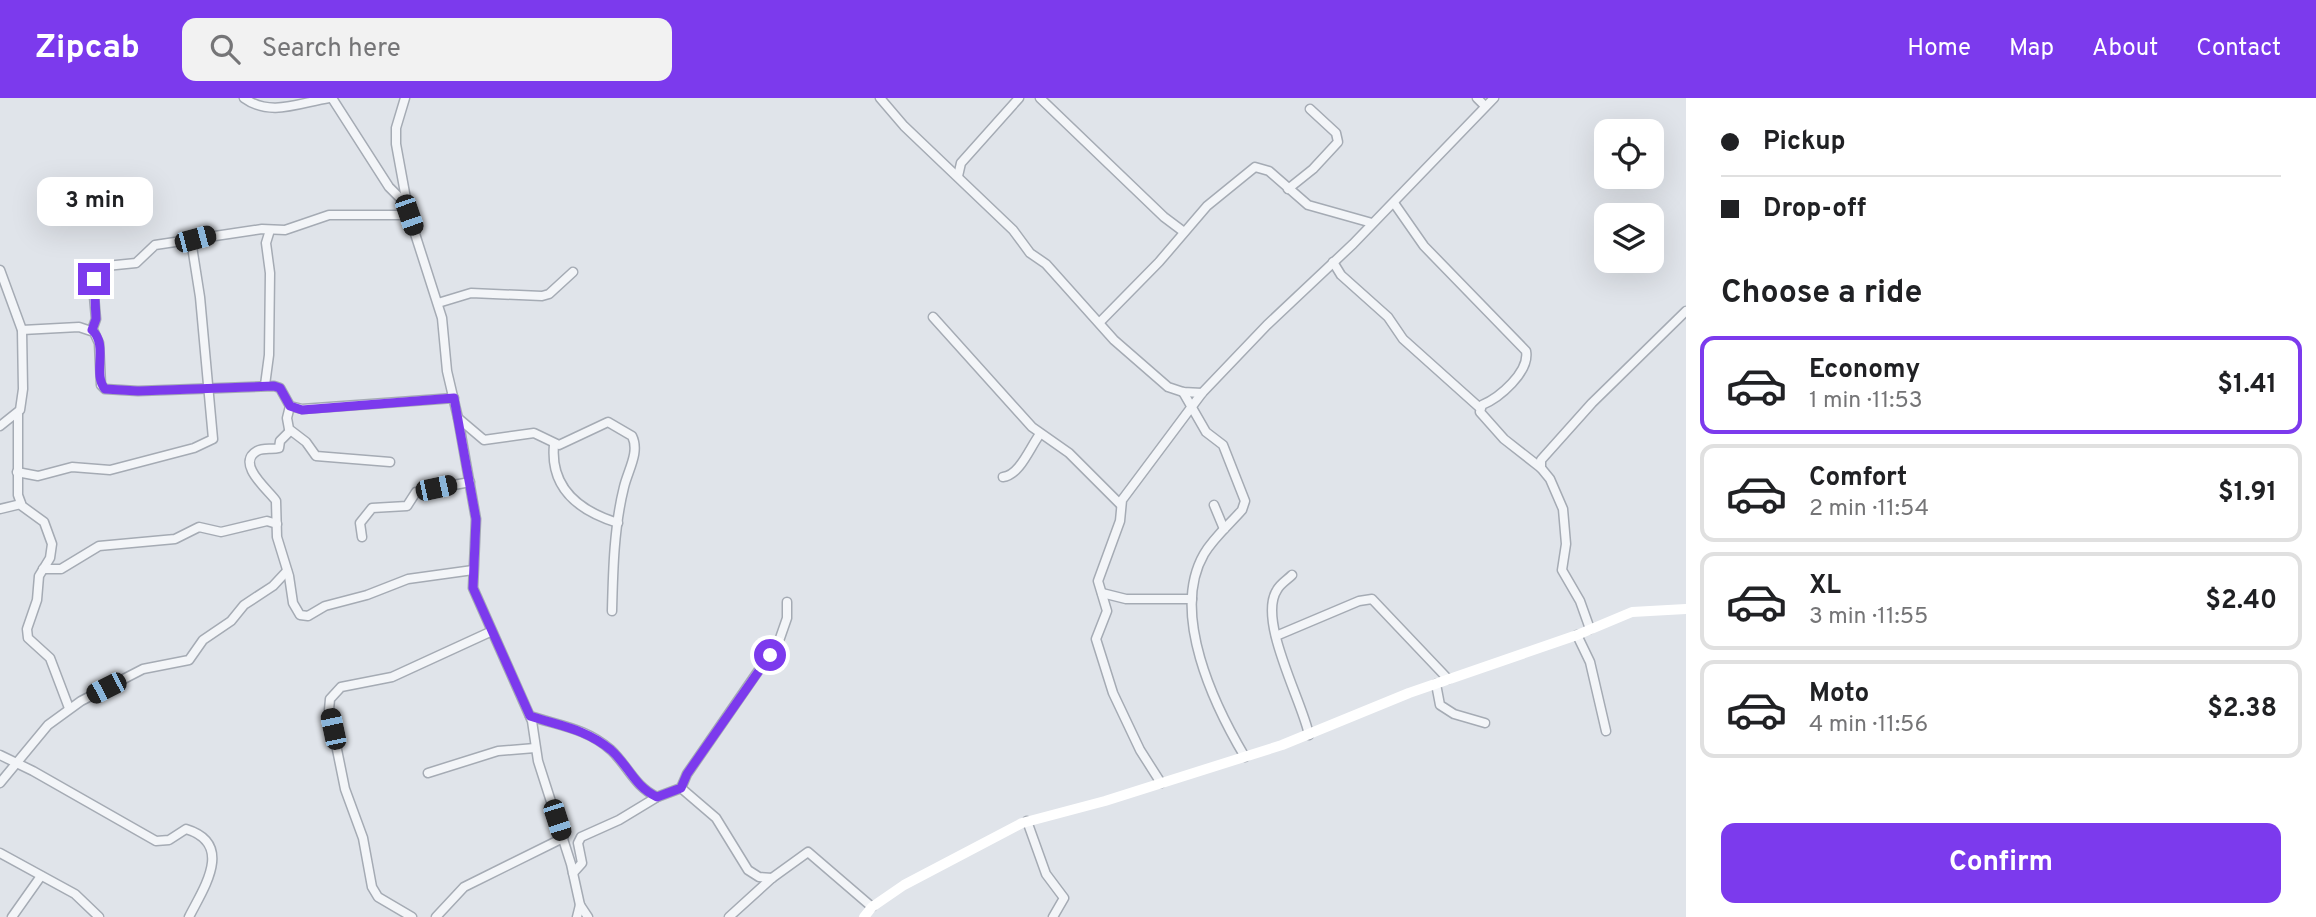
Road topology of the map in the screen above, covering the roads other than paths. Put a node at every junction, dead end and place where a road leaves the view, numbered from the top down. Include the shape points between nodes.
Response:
1 (244, 98) edge
2 (331, 98) edge
3 (405, 98) edge
4 (880, 98) edge
5 (1019, 98) edge
6 (1040, 98) edge
7 (1477, 98) edge
8 (1494, 98) edge
9 (1485, 106) junction
10 (1310, 108) dead end
11 (958, 176) junction
12 (1288, 189) junction
13 (1394, 203) junction
14 (407, 205) junction
15 (409, 215) junction
16 (1372, 223) junction
17 (270, 230) junction
18 (1184, 232) junction
19 (191, 240) junction
20 (1333, 262) junction
21 (0, 271) edge
22 (573, 272) dead end
23 (438, 303) junction
24 (1686, 311) edge
25 (933, 317) dead end
26 (1100, 322) junction
27 (22, 330) junction
28 (92, 330) junction
29 (265, 385) junction
30 (210, 388) junction
31 (1183, 392) junction
32 (1202, 393) junction
33 (454, 398) junction
34 (290, 406) junction
35 (1192, 407) junction
36 (1480, 408) junction
37 (18, 414) junction
38 (458, 418) junction
39 (0, 426) edge
40 (290, 431) junction
41 (1040, 434) junction
42 (554, 445) junction
43 (1545, 452) junction
44 (1528, 457) junction
45 (390, 462) dead end
46 (1541, 468) junction
47 (17, 472) junction
48 (1003, 477) dead end
49 (470, 482) junction
50 (22, 504) junction
51 (1120, 504) junction
52 (1214, 505) dead end
53 (0, 509) edge
54 (618, 523) junction
55 (277, 524) junction
56 (1224, 529) junction
57 (362, 537) dead end
58 (43, 569) junction
59 (473, 570) junction
60 (287, 571) junction
61 (1292, 575) dead end
62 (1102, 593) junction
63 (1192, 599) junction
64 (787, 601) dead end
65 (1686, 609) edge
66 (612, 611) dead end
67 (1590, 629) junction
68 (490, 632) junction
69 (1577, 635) junction
70 (1276, 636) junction
71 (1448, 679) junction
72 (1436, 684) junction
73 (69, 708) junction
74 (530, 716) junction
75 (1485, 723) dead end
76 (1606, 731) dead end
77 (1310, 735) junction
78 (535, 748) junction
79 (0, 755) edge
80 (1245, 757) junction
81 (17, 765) junction
82 (428, 773) dead end
83 (0, 783) edge
84 (1161, 783) junction
85 (681, 788) junction
86 (657, 797) junction
87 (1027, 821) junction
88 (563, 838) junction
89 (0, 853) edge
90 (573, 873) junction
91 (41, 876) junction
92 (772, 878) junction
93 (580, 905) junction
94 (872, 907) junction
95 (12, 917) edge
96 (99, 917) edge
97 (189, 917) edge
98 (412, 917) edge
99 (436, 917) edge
100 (577, 917) edge
101 (588, 917) edge
102 (729, 917) edge
103 (864, 917) edge
104 (1053, 917) edge

1 - 2 street via 265,108
2 - 14 street via 389,187
3 - 14 street via 395,139
4 - 11 street
5 - 11 street via 961,163
6 - 18 street
7 - 9 street
8 - 9 street
9 - 13 street
10 - 12 street via 1336,133 1338,142
11 - 26 street
12 - 16 street via 1308,205
12 - 18 street via 1269,171 1255,167
13 - 16 street
13 - 36 street via 1424,246 1527,351 1525,366 1497,398
14 - 15 street
15 - 17 street via 329,215 285,230
15 - 23 street
16 - 20 street
17 - 19 street
17 - 29 street via 266,248 270,348
18 - 26 street
19 - 28 street via 155,245 136,263 100,269 93,285 96,319
19 - 30 street
20 - 32 street
20 - 36 street via 1341,275 1388,317 1403,339
21 - 27 street
22 - 23 street via 542,296 471,293
23 - 33 street
24 - 43 street
25 - 41 street
26 - 31 street via 1155,377
27 - 28 street
27 - 37 street via 23,397
28 - 30 street via 99,343 105,389
29 - 30 street
29 - 34 street via 280,388
30 - 47 street via 214,437 209,443 110,470 72,467 38,476
31 - 32 street
31 - 35 street
32 - 35 street
33 - 34 street via 302,410
33 - 38 street
34 - 40 street
35 - 51 street
35 - 56 street via 1206,432 1223,445 1243,489 1244,506
36 - 44 street via 1488,424
37 - 39 street
37 - 47 street
38 - 42 street via 484,440 534,433
38 - 49 street
40 - 45 street via 318,457
40 - 55 street via 278,448 260,450 251,458 257,484 276,501
41 - 48 street via 1018,467
41 - 51 street via 1069,453
42 - 54 street via 553,463 566,493
42 - 54 street via 608,422 632,436 636,449
43 - 44 street
43 - 46 street
44 - 46 street
46 - 67 street via 1561,503 1566,535 1562,570
47 - 50 street
49 - 57 street via 416,492 407,506 372,508 360,523
49 - 59 street via 477,532
50 - 53 street
50 - 58 street via 41,519 52,541
51 - 62 street via 1120,521 1098,581
52 - 56 street
54 - 66 street
55 - 58 street via 267,521 222,532 199,527 175,539 99,546 61,569
55 - 60 street via 276,537
56 - 63 street via 1201,560
58 - 73 street via 27,633 31,643 50,658
59 - 60 street via 408,579 304,616 294,608
59 - 68 street via 476,598
60 - 73 street via 203,640 189,660 143,669
61 - 70 street via 1274,596
62 - 63 street via 1135,600
62 - 84 street via 1107,611 1096,639 1098,646 1113,693
63 - 80 street via 1198,654
64 - 85 street via 788,618 779,641
65 - 67 main road via 1632,612
67 - 69 main road
68 - 74 street
68 - 98 street via 392,677 341,687 330,699 345,789 363,838 372,887 378,897
69 - 71 main road
69 - 76 street via 1590,662
70 - 71 street via 1372,599
70 - 77 street
71 - 72 main road
72 - 75 street via 1440,705
72 - 77 main road
73 - 81 street via 48,725
74 - 78 street
74 - 86 street via 587,733 614,753 642,789
77 - 80 main road
78 - 82 street via 498,751
78 - 88 street
79 - 81 street
80 - 84 main road
81 - 83 street
81 - 97 street via 156,841 169,840 186,829 199,835 213,865
84 - 87 main road
85 - 86 street
85 - 92 street via 716,818 748,870
86 - 90 street via 581,837 582,863
87 - 94 main road via 931,870
87 - 104 street via 1046,874 1064,898
88 - 90 street
88 - 99 street via 464,887
89 - 91 street
90 - 93 street
91 - 95 street
91 - 96 street via 75,894
92 - 94 street via 808,852
92 - 102 street
93 - 100 street
93 - 101 street
94 - 103 main road

